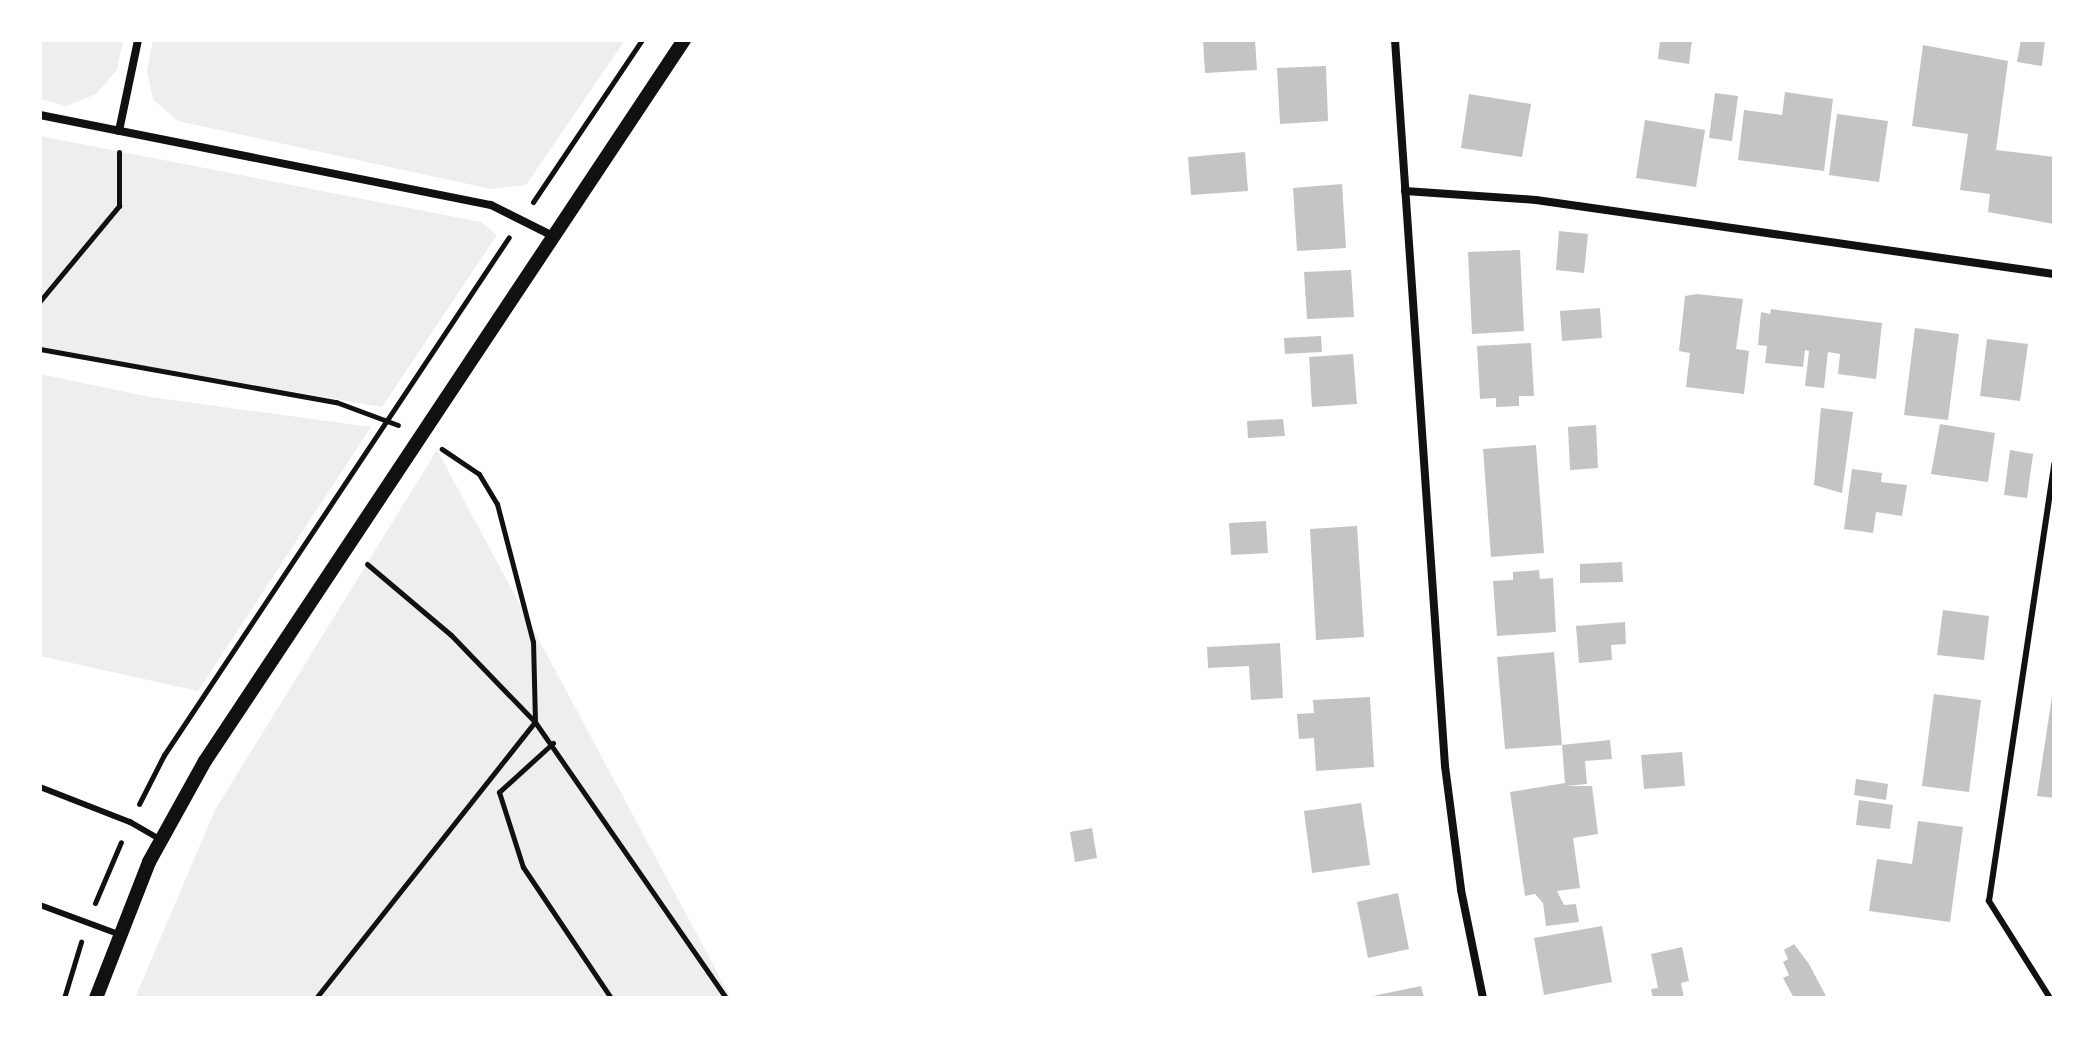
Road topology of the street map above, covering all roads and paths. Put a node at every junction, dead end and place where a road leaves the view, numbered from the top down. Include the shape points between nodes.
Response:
1 (138, 40) edge
2 (642, 40) edge
3 (684, 40) edge
4 (1395, 40) edge
5 (40, 115) edge
6 (119, 131) junction
7 (1405, 191) junction
8 (522, 217) junction
9 (553, 236) junction
10 (2054, 274) edge
11 (40, 301) edge
12 (40, 349) edge
13 (388, 420) junction
14 (420, 436) junction
15 (2054, 464) edge
16 (346, 548) junction
17 (535, 722) junction
18 (553, 743) junction
19 (40, 787) edge
20 (130, 822) junction
21 (160, 839) junction
22 (40, 905) edge
23 (87, 921) junction
24 (118, 934) junction
25 (64, 998) edge
26 (96, 998) edge
27 (316, 998) edge
28 (611, 998) edge
29 (726, 998) edge
30 (1483, 998) edge
31 (2050, 998) edge

1 - 6 street
2 - 8 path
3 - 9 street
4 - 7 street
5 - 6 street
6 - 8 street via 491,205
6 - 11 path via 119,206
7 - 10 street via 1536,200
7 - 30 street via 1445,766 1461,890
8 - 9 street
8 - 13 path
9 - 14 street
12 - 13 path via 336,402
13 - 14 path
13 - 20 path via 164,755
14 - 16 street
14 - 17 path via 479,474 497,504 533,642
15 - 31 lane via 1989,901
16 - 17 path via 451,635
16 - 21 street via 205,761
17 - 18 path
17 - 27 path
18 - 28 path via 499,792 523,867
18 - 29 path
19 - 20 lane
20 - 21 lane
20 - 23 path
21 - 24 street
22 - 23 lane
23 - 24 lane
23 - 25 path
24 - 26 street

